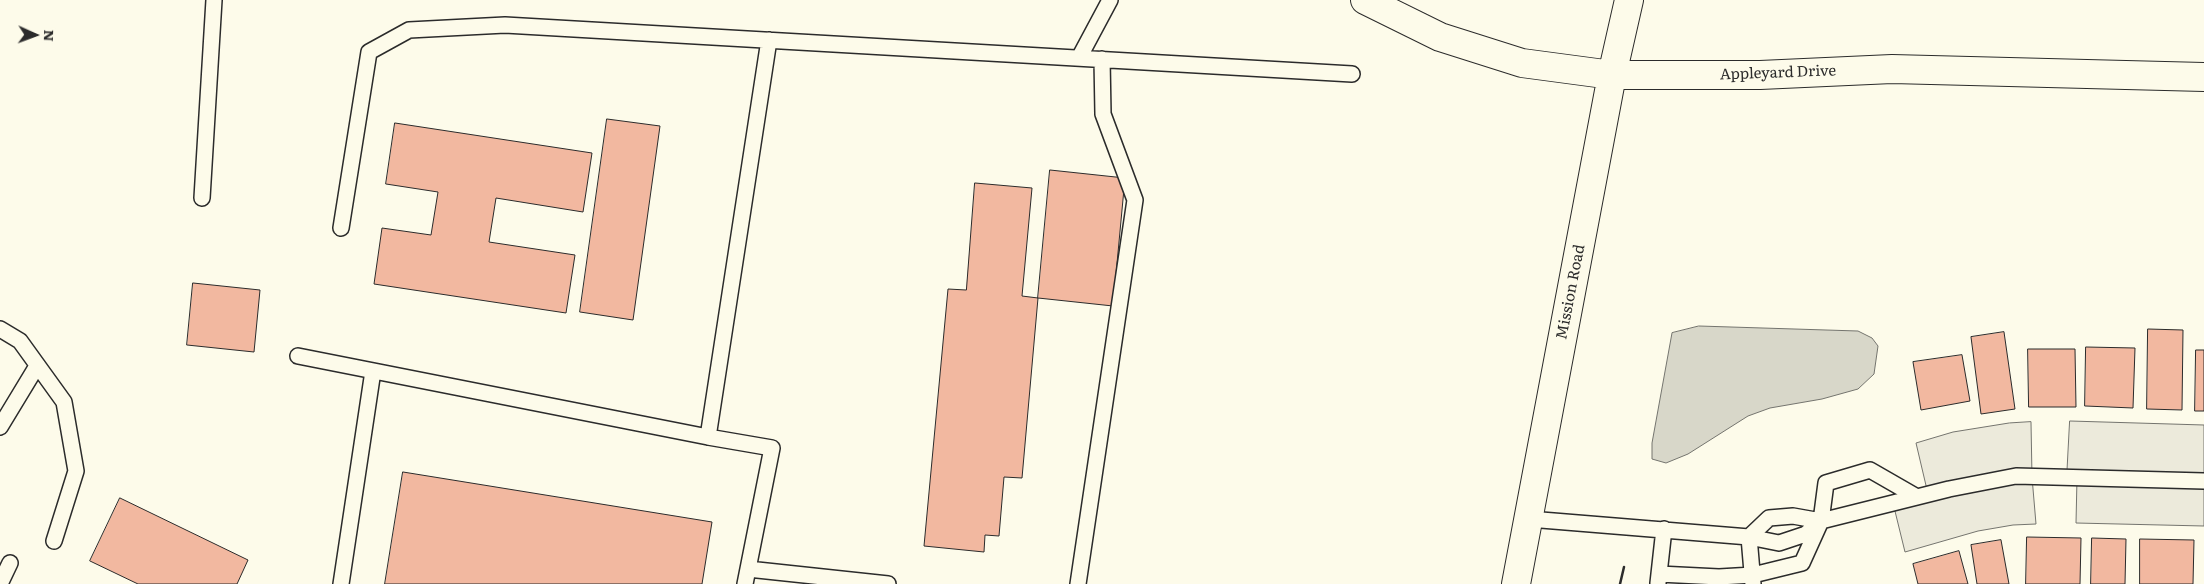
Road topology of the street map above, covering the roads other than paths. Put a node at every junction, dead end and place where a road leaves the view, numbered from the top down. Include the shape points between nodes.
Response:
1 (214, 0) edge
2 (1110, 0) edge
3 (1365, 0) edge
4 (1628, 0) edge
5 (768, 40) junction
6 (1079, 58) junction
7 (1102, 59) junction
8 (1352, 74) dead end
9 (1612, 75) junction
10 (2204, 77) edge
11 (202, 198) dead end
12 (341, 228) dead end
13 (0, 329) edge
14 (298, 356) dead end
15 (37, 366) junction
16 (373, 371) junction
17 (0, 427) edge
18 (708, 437) junction
19 (2204, 481) edge
20 (1917, 497) junction
21 (1529, 519) junction
22 (1821, 521) junction
23 (1664, 530) junction
24 (1748, 537) junction
25 (54, 540) dead end
26 (10, 564) dead end
27 (746, 576) edge
28 (1658, 579) edge
29 (1753, 580) edge
30 (0, 584) edge
31 (342, 584) edge
32 (888, 584) edge
33 (1078, 584) edge
34 (1516, 584) edge

1 - 11 lane
2 - 6 lane
3 - 9 street, Appleyard Drive via 1440,37 1522,63
4 - 9 street, Mission Road
5 - 6 lane
5 - 12 lane via 505,25 409,30 369,52
5 - 18 lane
6 - 7 lane
7 - 8 lane
7 - 33 lane via 1103,114 1135,200
9 - 10 street, Appleyard Drive via 1760,75 1892,69
9 - 21 street, Mission Road
13 - 15 lane via 20,341
14 - 16 lane
15 - 17 lane
15 - 25 lane via 64,402 76,471
16 - 18 lane
16 - 31 lane
18 - 27 lane via 772,448
19 - 20 lane via 2016,476
20 - 22 lane
20 - 22 lane via 1870,470 1826,483
21 - 23 lane
21 - 34 street, Mission Road
22 - 24 lane via 1806,534 1779,543
22 - 24 lane via 1793,516 1769,518
22 - 29 lane via 1802,564
23 - 24 lane
23 - 28 lane
24 - 29 lane
26 - 30 lane
27 - 32 lane
28 - 29 lane via 1719,577

